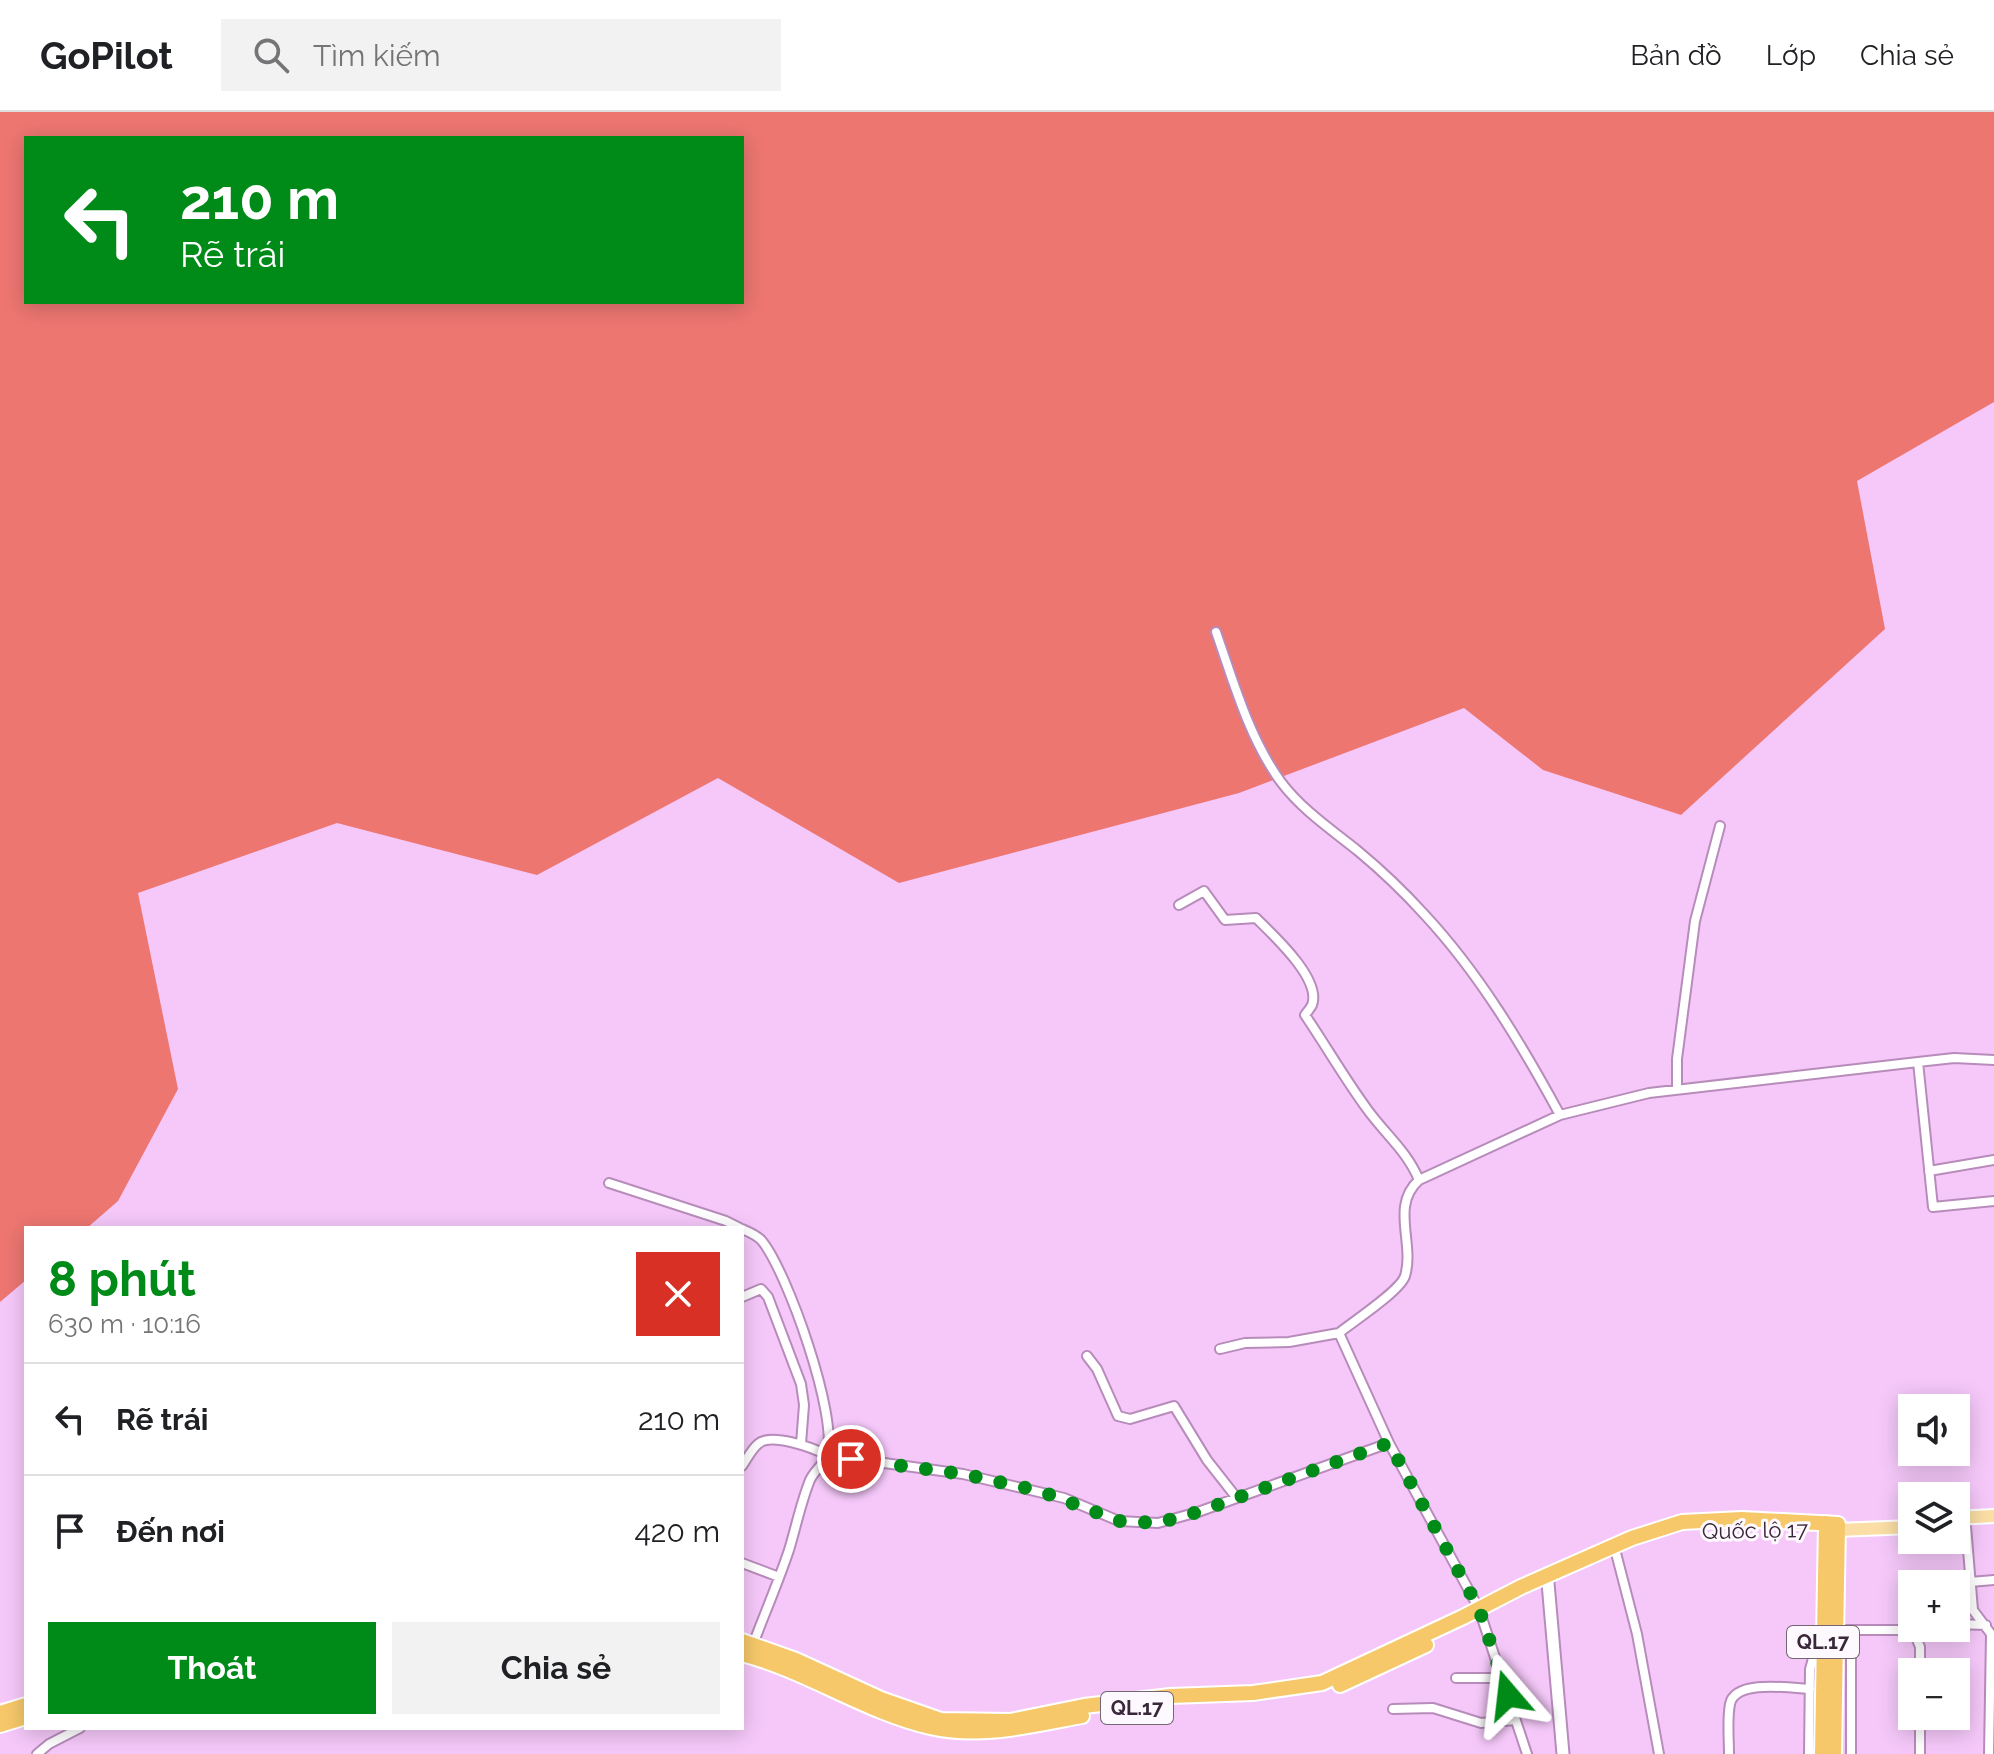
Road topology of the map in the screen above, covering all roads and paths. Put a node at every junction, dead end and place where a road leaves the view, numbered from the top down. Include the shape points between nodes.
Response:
1 (1216, 632) dead end
2 (1720, 826) dead end
3 (1179, 905) dead end
4 (1994, 1060) edge
5 (1918, 1062) junction
6 (1677, 1089) junction
7 (1560, 1115) junction
8 (1994, 1160) edge
9 (1929, 1171) junction
10 (1419, 1180) junction
11 (609, 1183) dead end
12 (1994, 1201) edge
13 (737, 1226) edge
14 (744, 1230) edge
15 (744, 1296) edge
16 (1339, 1333) junction
17 (1220, 1349) dead end
18 (1087, 1356) dead end
19 (1389, 1443) junction
20 (801, 1444) junction
21 (827, 1455) junction
22 (744, 1463) edge
23 (1236, 1497) junction
24 (1994, 1516) edge
25 (1898, 1521) edge
26 (1970, 1521) edge
27 (1970, 1523) edge
28 (1994, 1524) edge
29 (1831, 1527) junction
30 (1898, 1527) edge
31 (1616, 1553) junction
32 (744, 1564) edge
33 (779, 1577) junction
34 (1994, 1580) edge
35 (1970, 1582) joint
36 (1541, 1583) junction
37 (1481, 1613) junction
38 (1970, 1624) edge
39 (1986, 1625) junction
40 (1830, 1626) junction
41 (1898, 1629) edge
42 (747, 1649) edge
43 (1851, 1658) dead end
44 (1456, 1678) dead end
45 (1503, 1678) junction
46 (1810, 1689) junction
47 (24, 1706) edge
48 (1393, 1709) dead end
49 (0, 1713) edge
50 (24, 1718) edge
51 (1515, 1720) junction
52 (0, 1725) edge
53 (76, 1730) edge
54 (1920, 1730) edge
55 (37, 1754) edge
56 (1527, 1754) edge
57 (1563, 1754) edge
58 (1659, 1754) edge
59 (1729, 1754) edge
60 (1809, 1754) edge
61 (1822, 1754) edge
62 (1834, 1754) edge
63 (1851, 1754) edge
64 (1920, 1754) edge
65 (1989, 1754) edge

1 - 7 street via 1250,727 1282,782 1425,914 1477,980
2 - 6 street via 1695,921
3 - 10 street via 1204,891 1225,920 1256,918 1286,948 1313,992 1305,1015 1371,1114 1404,1151
4 - 5 street
5 - 6 street
5 - 9 street
6 - 7 street
7 - 10 street
8 - 9 street
9 - 12 street via 1933,1207
10 - 16 street via 1403,1204 1405,1277 1394,1292
11 - 13 street
14 - 21 street via 760,1238 774,1257 794,1308 825,1409
15 - 20 street via 761,1289 768,1297 794,1362 804,1405
16 - 17 street
16 - 19 street
18 - 23 street via 1118,1416 1130,1419 1174,1406
19 - 23 street
19 - 37 street
20 - 21 street
20 - 22 street via 759,1442
21 - 23 street via 1040,1491 1119,1521 1158,1523
21 - 33 street via 811,1478
24 - 26 main road
25 - 29 main road
27 - 28 main road
29 - 30 main road
29 - 31 highway, Quốc lộ 17 / QL.17 via 1719,1527 1672,1534
29 - 36 highway via 1742,1519 1682,1522 1632,1538
29 - 40 highway, QL.17
31 - 36 highway, Quốc lộ 17 / QL.17
31 - 58 street
32 - 33 street
33 - 42 street
34 - 35 street
35 - 39 street via 1973,1610
36 - 37 highway, QL.17
36 - 57 street
37 - 42 highway, QL.17 via 1320,1693 1114,1711 993,1731 931,1727 897,1717
37 - 45 street
38 - 39 street
39 - 65 street via 1992,1644
40 - 41 street
40 - 46 street via 1810,1669
40 - 61 highway, QL.17
40 - 62 highway, QL.17
43 - 63 street
44 - 45 street
45 - 51 street
46 - 59 street via 1753,1688 1734,1695
46 - 60 street
47 - 49 highway
48 - 51 street via 1433,1708 1481,1723
50 - 52 highway
51 - 56 street
53 - 55 street
54 - 64 street

